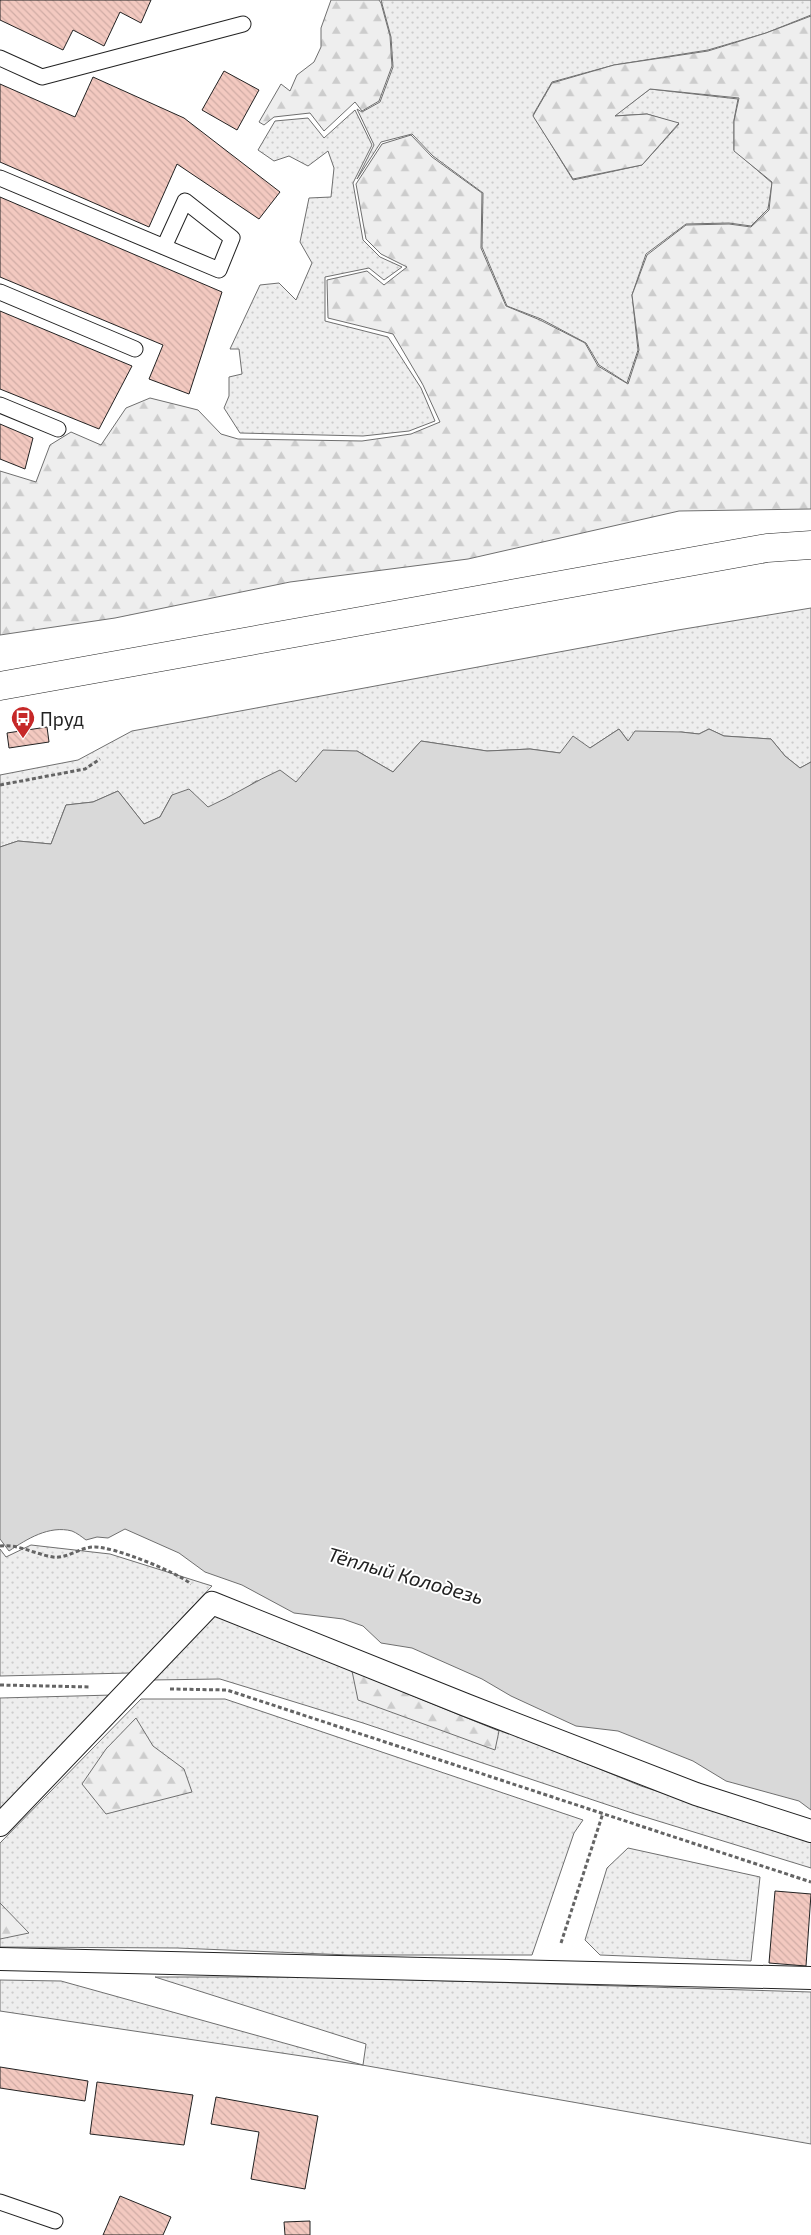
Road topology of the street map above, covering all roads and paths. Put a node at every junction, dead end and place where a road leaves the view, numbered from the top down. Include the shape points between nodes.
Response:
1 (243, 24) dead end
2 (0, 58) edge
3 (0, 178) edge
4 (164, 247) junction
5 (0, 292) edge
6 (135, 349) dead end
7 (0, 405) edge
8 (58, 428) dead end
9 (811, 545) edge
10 (0, 686) edge
11 (100, 759) dead end
12 (0, 785) edge
13 (0, 1546) edge
14 (212, 1603) junction
15 (0, 1685) edge
16 (132, 1688) junction
17 (603, 1813) junction
18 (0, 1825) edge
19 (811, 1831) edge
20 (811, 1882) edge
21 (0, 1959) edge
22 (552, 1972) junction
23 (811, 1978) edge
24 (0, 2202) edge
25 (55, 2221) dead end

1 - 2 lane via 42,77
3 - 4 lane
4 - 4 lane via 219,270 232,238 185,201
5 - 6 lane
7 - 8 lane
9 - 10 main road via 767,548
11 - 12 path via 85,769
13 - 14 path via 11,1545 54,1557 92,1547 106,1548 145,1561 187,1581
14 - 16 street
14 - 19 street via 687,1790
15 - 16 path
16 - 17 path via 227,1690
16 - 18 street
17 - 20 path
17 - 22 path
21 - 22 street
22 - 23 street
24 - 25 lane

